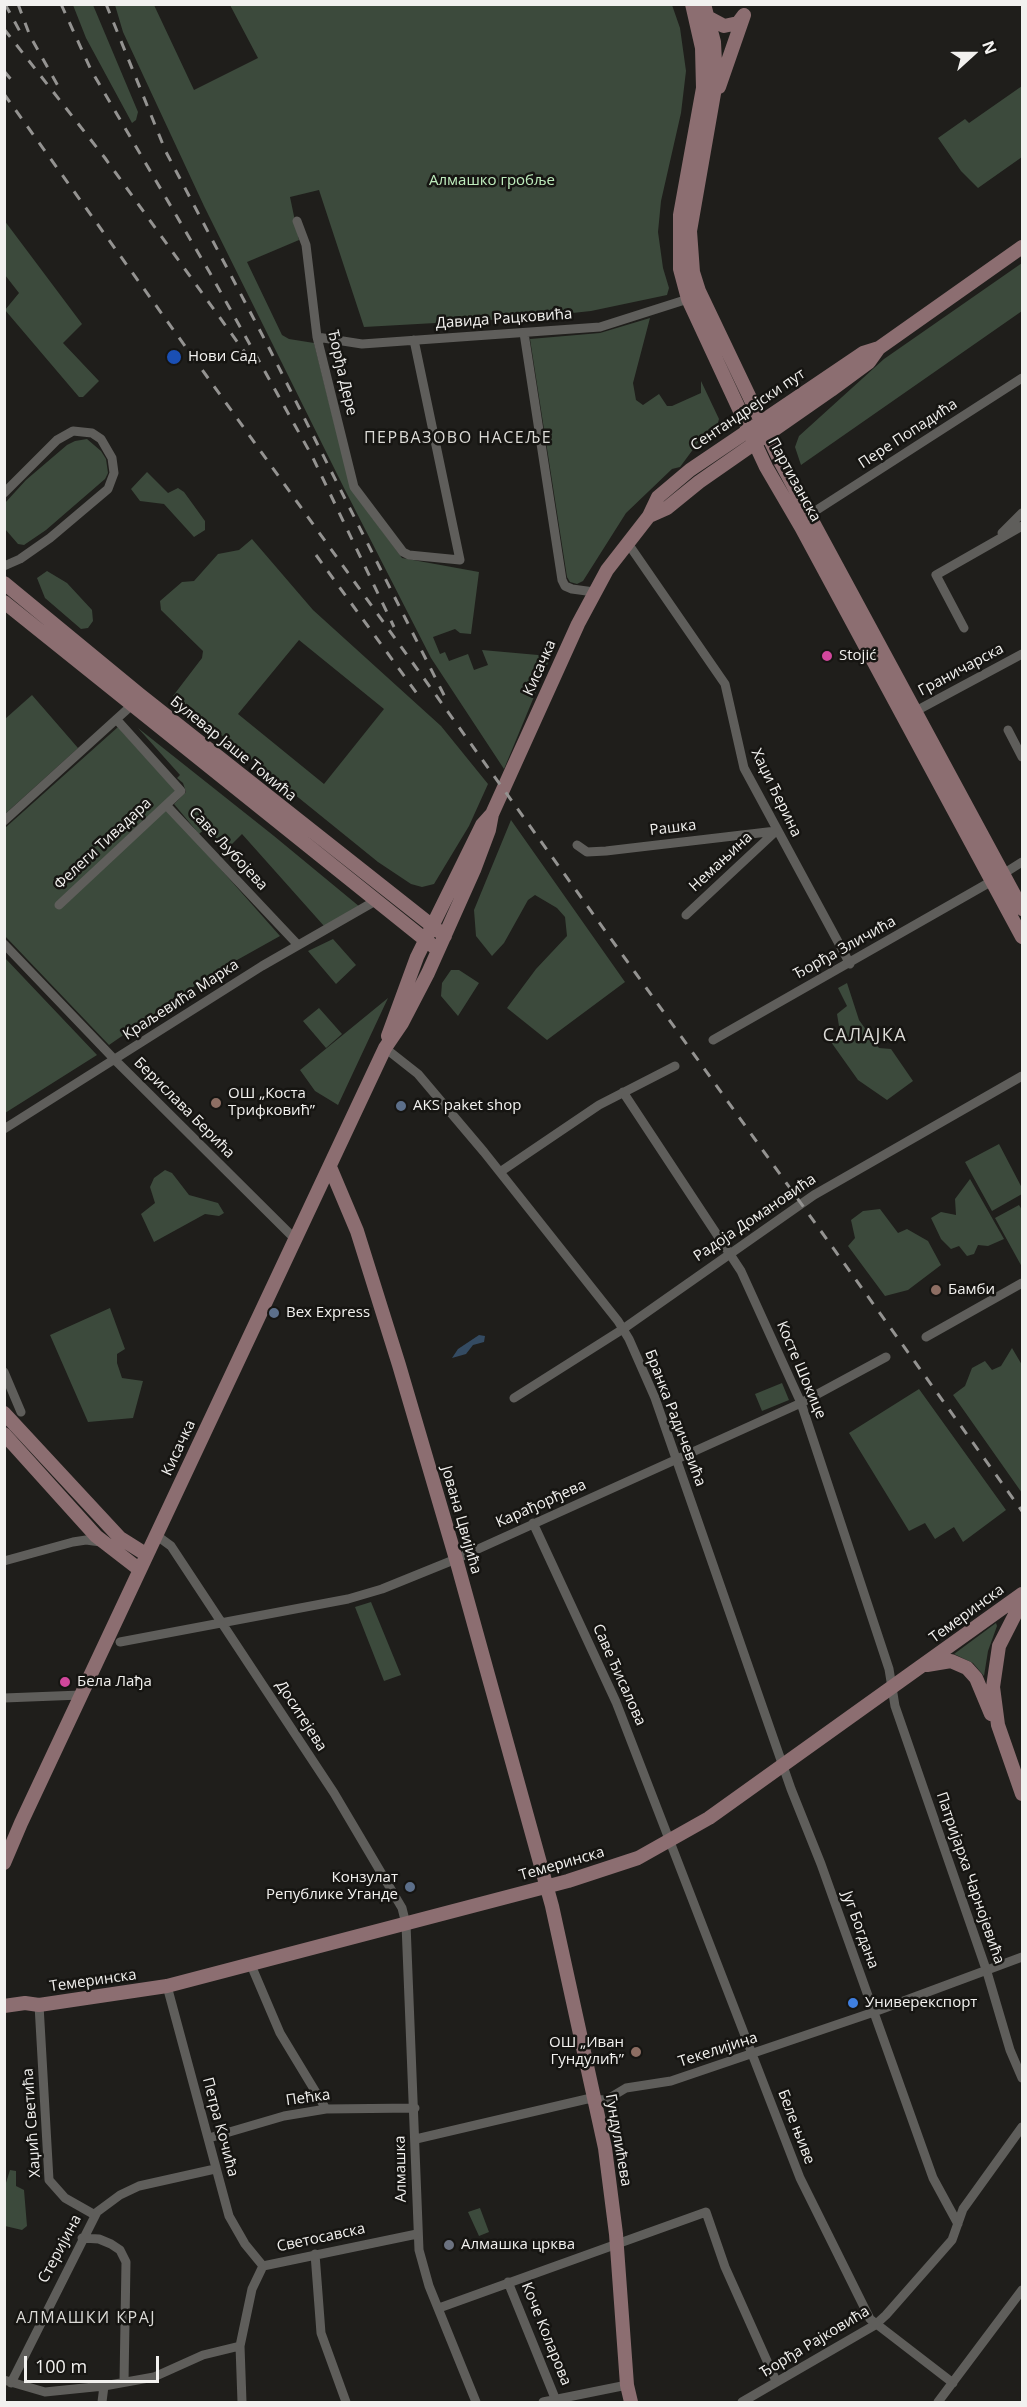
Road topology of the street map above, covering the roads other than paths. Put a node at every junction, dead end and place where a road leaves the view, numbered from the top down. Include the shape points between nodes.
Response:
1 (692, 4) edge
2 (746, 10) edge
3 (707, 11) edge
4 (715, 98) junction
5 (297, 221) dead end
6 (1023, 248) edge
7 (688, 299) junction
8 (524, 333) junction
9 (317, 337) junction
10 (414, 340) junction
11 (879, 348) junction
12 (1023, 378) edge
13 (760, 420) junction
14 (747, 429) junction
15 (768, 435) junction
16 (754, 444) junction
17 (4, 493) edge
18 (1023, 513) edge
19 (809, 515) junction
20 (650, 516) junction
21 (1023, 526) edge
22 (994, 541) junction
23 (627, 542) junction
24 (4, 566) edge
25 (4, 584) edge
26 (594, 592) junction
27 (4, 602) edge
28 (964, 627) dead end
29 (1023, 654) edge
30 (132, 705) junction
31 (914, 712) junction
32 (117, 720) junction
33 (1008, 730) dead end
34 (1023, 758) edge
35 (167, 806) junction
36 (492, 814) junction
37 (4, 821) edge
38 (776, 831) junction
39 (577, 845) dead end
40 (1023, 862) edge
41 (998, 877) junction
42 (377, 900) junction
43 (59, 905) dead end
44 (1023, 909) edge
45 (686, 915) dead end
46 (432, 926) junction
47 (445, 936) junction
48 (1023, 937) edge
49 (425, 939) junction
50 (4, 944) edge
51 (298, 945) junction
52 (438, 950) junction
53 (850, 964) junction
54 (713, 1040) dead end
55 (385, 1048) junction
56 (115, 1060) junction
57 (675, 1066) dead end
58 (1023, 1076) edge
59 (623, 1092) junction
60 (4, 1129) edge
61 (330, 1167) junction
62 (500, 1172) junction
63 (295, 1239) junction
64 (729, 1253) junction
65 (1023, 1283) edge
66 (623, 1329) junction
67 (926, 1337) dead end
68 (886, 1357) dead end
69 (4, 1372) edge
70 (514, 1398) dead end
71 (801, 1403) junction
72 (21, 1412) dead end
73 (4, 1413) edge
74 (4, 1434) edge
75 (675, 1459) junction
76 (80, 1517) junction
77 (533, 1523) junction
78 (156, 1535) junction
79 (73, 1542) junction
80 (103, 1543) junction
81 (147, 1555) junction
82 (456, 1559) junction
83 (4, 1561) edge
84 (140, 1570) junction
85 (1023, 1594) edge
86 (1023, 1601) edge
87 (222, 1624) junction
88 (120, 1642) dead end
89 (922, 1666) junction
90 (892, 1686) junction
91 (81, 1695) junction
92 (4, 1698) edge
93 (998, 1725) junction
94 (783, 1765) junction
95 (1023, 1794) edge
96 (671, 1842) junction
97 (4, 1863) edge
98 (547, 1886) junction
99 (406, 1924) junction
100 (1023, 1957) edge
101 (251, 1965) junction
102 (987, 1972) junction
103 (167, 1986) junction
104 (39, 2005) junction
105 (4, 2006) edge
106 (874, 2012) junction
107 (4, 2016) edge
108 (752, 2055) junction
109 (1023, 2078) edge
110 (595, 2097) junction
111 (415, 2108) junction
112 (326, 2109) junction
113 (1023, 2127) edge
114 (209, 2138) junction
115 (416, 2139) junction
116 (215, 2169) junction
117 (947, 2206) junction
118 (963, 2209) junction
119 (95, 2215) junction
120 (958, 2224) junction
121 (417, 2234) junction
122 (82, 2238) junction
123 (616, 2242) junction
124 (315, 2254) junction
125 (263, 2266) junction
126 (508, 2282) junction
127 (1023, 2290) edge
128 (439, 2308) junction
129 (875, 2325) junction
130 (240, 2346) junction
131 (8, 2381) edge
132 (776, 2381) junction
133 (124, 2382) junction
134 (952, 2383) junction
135 (627, 2385) junction
136 (104, 2386) junction
137 (555, 2398) junction
138 (102, 2403) edge
139 (242, 2403) edge
140 (346, 2403) edge
141 (476, 2403) edge
142 (543, 2403) edge
143 (631, 2403) edge
144 (742, 2403) edge
145 (938, 2403) edge

1 - 7 main road, Партизанска via 702,48 703,88 680,215 680,269
2 - 3 main road via 738,23 724,26
2 - 4 main road
3 - 4 main road, Партизанска via 716,62
4 - 13 main road, Партизанска via 693,205 693,272 703,303
5 - 9 street, Ђорђа Дере via 306,245
6 - 11 main road, Сентандрејски пут
7 - 8 street, Давида Рацковића via 600,327
7 - 14 main road, Партизанска
8 - 10 street, Давида Рацковића
8 - 26 street via 562,580 572,589
9 - 10 street, Давида Рацковића via 362,344
9 - 10 street, Ђорђа Дере via 354,487 408,555 460,560
11 - 13 main road, Сентандрејски пут via 863,353
11 - 15 main road, Сентандрејски пут via 869,362
12 - 19 street, Пере Попадића
13 - 14 main road, Сентандрејски пут
13 - 15 main road, Партизанска
14 - 16 main road, Партизанска
14 - 20 main road, Сентандрејски пут via 658,497
15 - 16 main road, Сентандрејски пут
15 - 19 main road, Партизанска
16 - 20 main road, Сентандрејски пут via 667,508
16 - 41 main road, Партизанска
17 - 24 street via 57,440 73,431 92,433 101,439 112,458 114,473 108,489 43,544
18 - 22 street
19 - 31 main road, Партизанска
20 - 23 main road, Сентандрејски пут
21 - 22 street
22 - 28 street via 936,575
23 - 26 main road, Кисачка
23 - 38 street, Хаџи Ђерина via 725,684 739,755
25 - 46 main road, Булевар Јаше Томића
26 - 36 main road, Кисачка
27 - 30 main road, Булевар Јаше Томића
29 - 31 street, Граничарска
30 - 32 street
30 - 42 main road, Булевар Јаше Томића
31 - 41 main road, Партизанска
32 - 35 street, Саве Љубојева via 181,791
32 - 37 street
33 - 34 street
35 - 43 street, Фелеги Тивадара
35 - 51 street, Саве Љубојева
36 - 46 main road, Кисачка via 482,825
36 - 47 main road, Кисачка
38 - 39 street, Рашка via 606,851 587,852
38 - 45 street, Немањина
38 - 53 street, Хаџи Ђерина
40 - 41 street, Ђорђа Зличића
41 - 44 main road, Партизанска
41 - 48 main road, Партизанска
41 - 53 street, Ђорђа Зличића
42 - 49 main road, Булевар Јаше Томића
42 - 51 street, Краљевића Марка
46 - 47 main road, Булевар Јаше Томића
46 - 49 main road, Кисачка
47 - 52 main road, Кисачка
49 - 52 main road, Булевар Јаше Томића
49 - 55 main road, Кисачка via 400,997
50 - 56 street, Берислава Берића
51 - 56 street, Краљевића Марка
52 - 55 main road, Кисачка via 402,1023
53 - 54 street, Ђорђа Зличића via 744,1019
55 - 61 main road, Кисачка
55 - 62 street, Бранка Радичевића via 418,1074
56 - 60 street, Краљевића Марка
56 - 63 street, Берислава Берића
57 - 59 street
58 - 64 street, Радоја Домановића via 814,1195
59 - 62 street
59 - 64 street, Косте Шокице
61 - 63 main road, Кисачка
61 - 82 main road, Јована Цвијића via 360,1238
62 - 66 street, Бранка Радичевића
63 - 78 main road, Кисачка
64 - 66 street, Радоја Домановића
64 - 71 street, Косте Шокице
65 - 67 street
66 - 70 street, Радоја Домановића
66 - 75 street, Бранка Радичевића via 654,1398
68 - 71 street, Карађорђева
69 - 72 street
71 - 75 street, Карађорђева
71 - 90 street, Косте Шокице
73 - 81 main road via 120,1538
74 - 76 main road
75 - 77 street, Карађорђева
75 - 94 street, Бранка Радичевића
76 - 79 street via 81,1532
76 - 80 main road
77 - 82 street, Карађорђева
77 - 96 street, Саве Ђисалова via 616,1702
78 - 81 main road, Кисачка
78 - 87 street, Доситејева via 171,1546
79 - 80 street
79 - 83 street
80 - 84 main road
81 - 84 main road, Кисачка
82 - 87 street, Карађорђева via 348,1599
82 - 98 main road, Јована Цвијића
84 - 91 main road, Кисачка
85 - 89 main road, Темеринска
86 - 93 main road via 1004,1634 996,1659 993,1687
87 - 88 street, Карађорђева
87 - 99 street, Доситејева via 334,1793 402,1908
89 - 90 main road, Темеринска
89 - 93 main road via 951,1661 967,1668 976,1678
90 - 94 main road, Темеринска
90 - 102 street, Патријарха Чарнојевића
91 - 92 street
91 - 97 main road, Кисачка
93 - 95 main road
94 - 96 main road, Темеринска
94 - 106 street, Југ Богдана
96 - 98 main road, Темеринска via 613,1867
96 - 108 street, Беле њиве
98 - 99 main road, Темеринска
98 - 110 main road, Гундулићева
99 - 101 main road, Темеринска
99 - 111 street, Алмашка
100 - 102 street, Текелијина
101 - 103 main road, Темеринска
101 - 112 street via 280,2033
102 - 106 street, Текелијина
102 - 109 street, Патријарха Чарнојевића
103 - 104 main road, Темеринска
103 - 114 street, Петра Кочића
104 - 105 main road, Темеринска
104 - 107 main road, Темеринска
104 - 119 street, Хаџић Светића via 49,2180 64,2198
106 - 108 street, Текелијина
106 - 117 street, Југ Богдана via 933,2178
108 - 110 street, Текелијина via 671,2081 626,2088 606,2100
108 - 129 street, Беле њиве via 800,2178
110 - 115 street, Текелијина
110 - 123 main road, Гундулићева
111 - 112 street, Пећка
111 - 115 street, Алмашка
112 - 114 street, Пећка via 284,2116
113 - 118 street, Ђорђа Рајковића
114 - 116 street, Петра Кочића
115 - 121 street, Алмашка
116 - 119 street, Стеријина via 147,2184 120,2195
116 - 125 street, Петра Кочића via 233,2223
117 - 118 street
117 - 120 street, Југ Богдана
118 - 120 street, Ђорђа Рајковића
119 - 122 street, Стеријина
120 - 129 street, Ђорђа Рајковића via 947,2247
121 - 124 street, Светосавска
121 - 128 street, Алмашка via 423,2267
122 - 131 street, Стеријина
122 - 133 street via 111,2244 120,2250 126,2262
123 - 126 street, Коче Коларова
123 - 132 street, Коче Коларова via 705,2212
123 - 135 main road, Гундулићева
124 - 125 street, Светосавска
124 - 140 street via 321,2333
125 - 130 street, Светосавска via 252,2289
126 - 128 street, Коче Коларова
126 - 137 street, Коче Коларова
127 - 134 street
128 - 141 street, Алмашка
129 - 132 street, Ђорђа Рајковића
129 - 134 street, Беле њиве
130 - 133 street via 219,2349 154,2377
130 - 139 street, Светосавска
131 - 136 street via 45,2392
132 - 144 street, Ђорђа Рајковића
133 - 136 street
134 - 145 street
135 - 137 street
135 - 143 main road, Гундулићева
136 - 138 street
137 - 142 street

